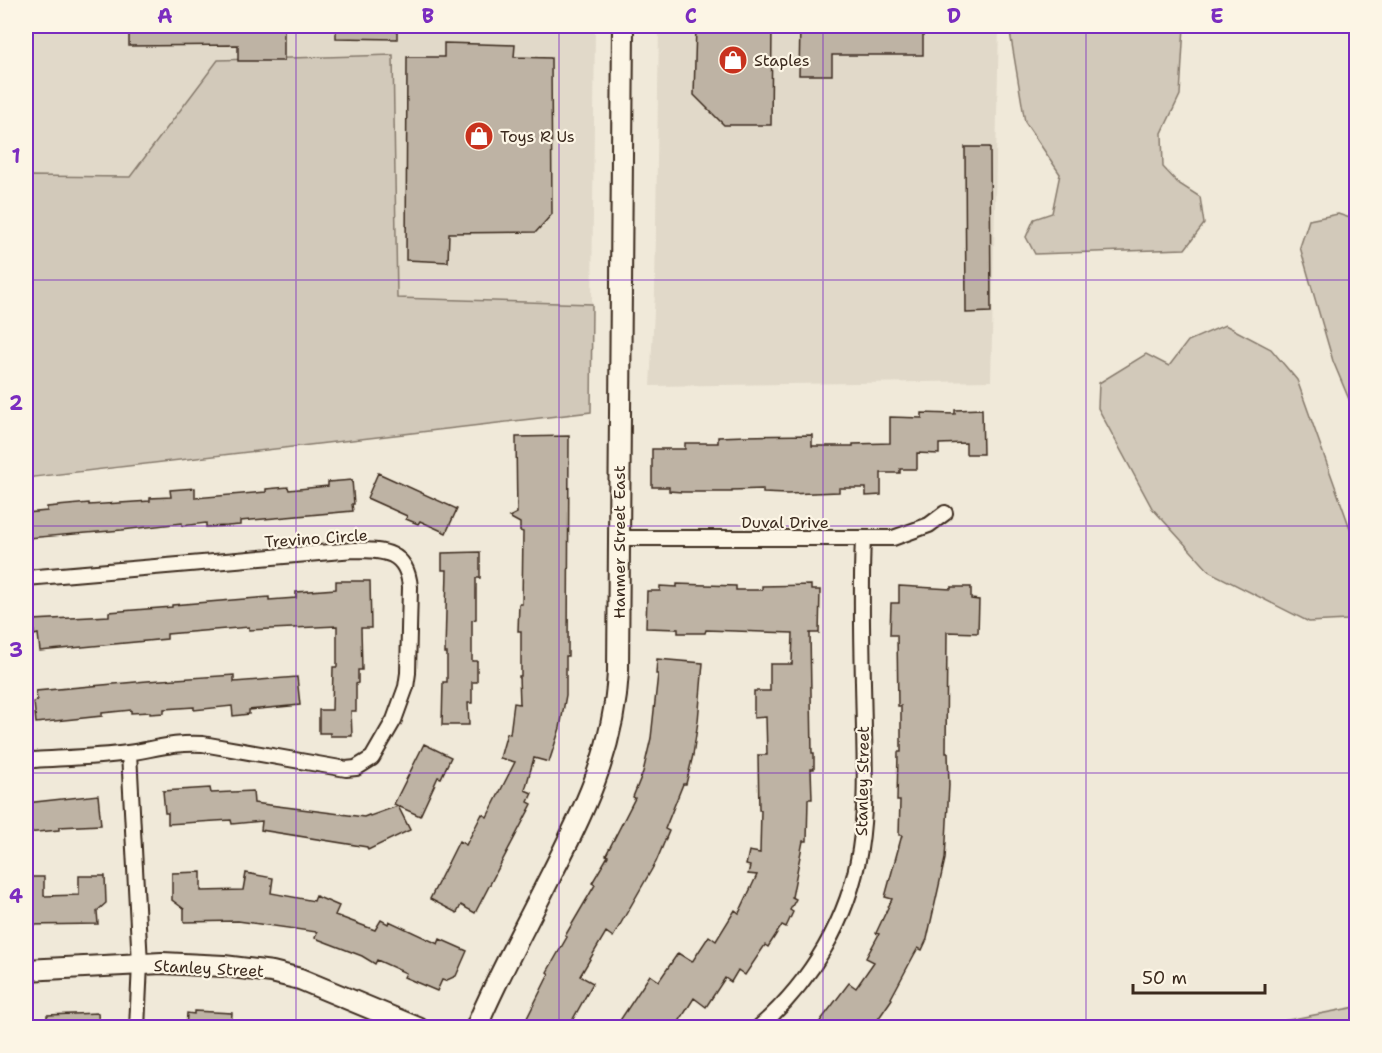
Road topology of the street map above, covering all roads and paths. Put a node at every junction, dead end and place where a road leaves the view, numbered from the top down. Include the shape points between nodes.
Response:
1 (623, 26) edge
2 (945, 513) dead end
3 (618, 538) junction
4 (863, 539) junction
5 (26, 578) edge
6 (129, 753) junction
7 (26, 759) edge
8 (140, 964) junction
9 (26, 970) edge
10 (137, 1028) edge
11 (418, 1028) edge
12 (476, 1028) edge
13 (758, 1028) edge

1 - 3 street, Hanmer Street East
2 - 4 street, Duval Drive via 909,534
3 - 4 street, Duval Drive
3 - 12 street, Hanmer Street East via 618,672 607,748 585,808
4 - 13 street, Stanley Street via 864,813 858,860 844,907 819,958 782,1006
5 - 6 street, Trevino Circle via 354,550 386,552 405,565 410,587 406,687 382,745 364,765 328,767 186,743
6 - 7 street, Trevino Circle
6 - 8 street
8 - 9 street, Stanley Street
8 - 10 street
8 - 11 street, Stanley Street via 224,966 272,972 308,982

